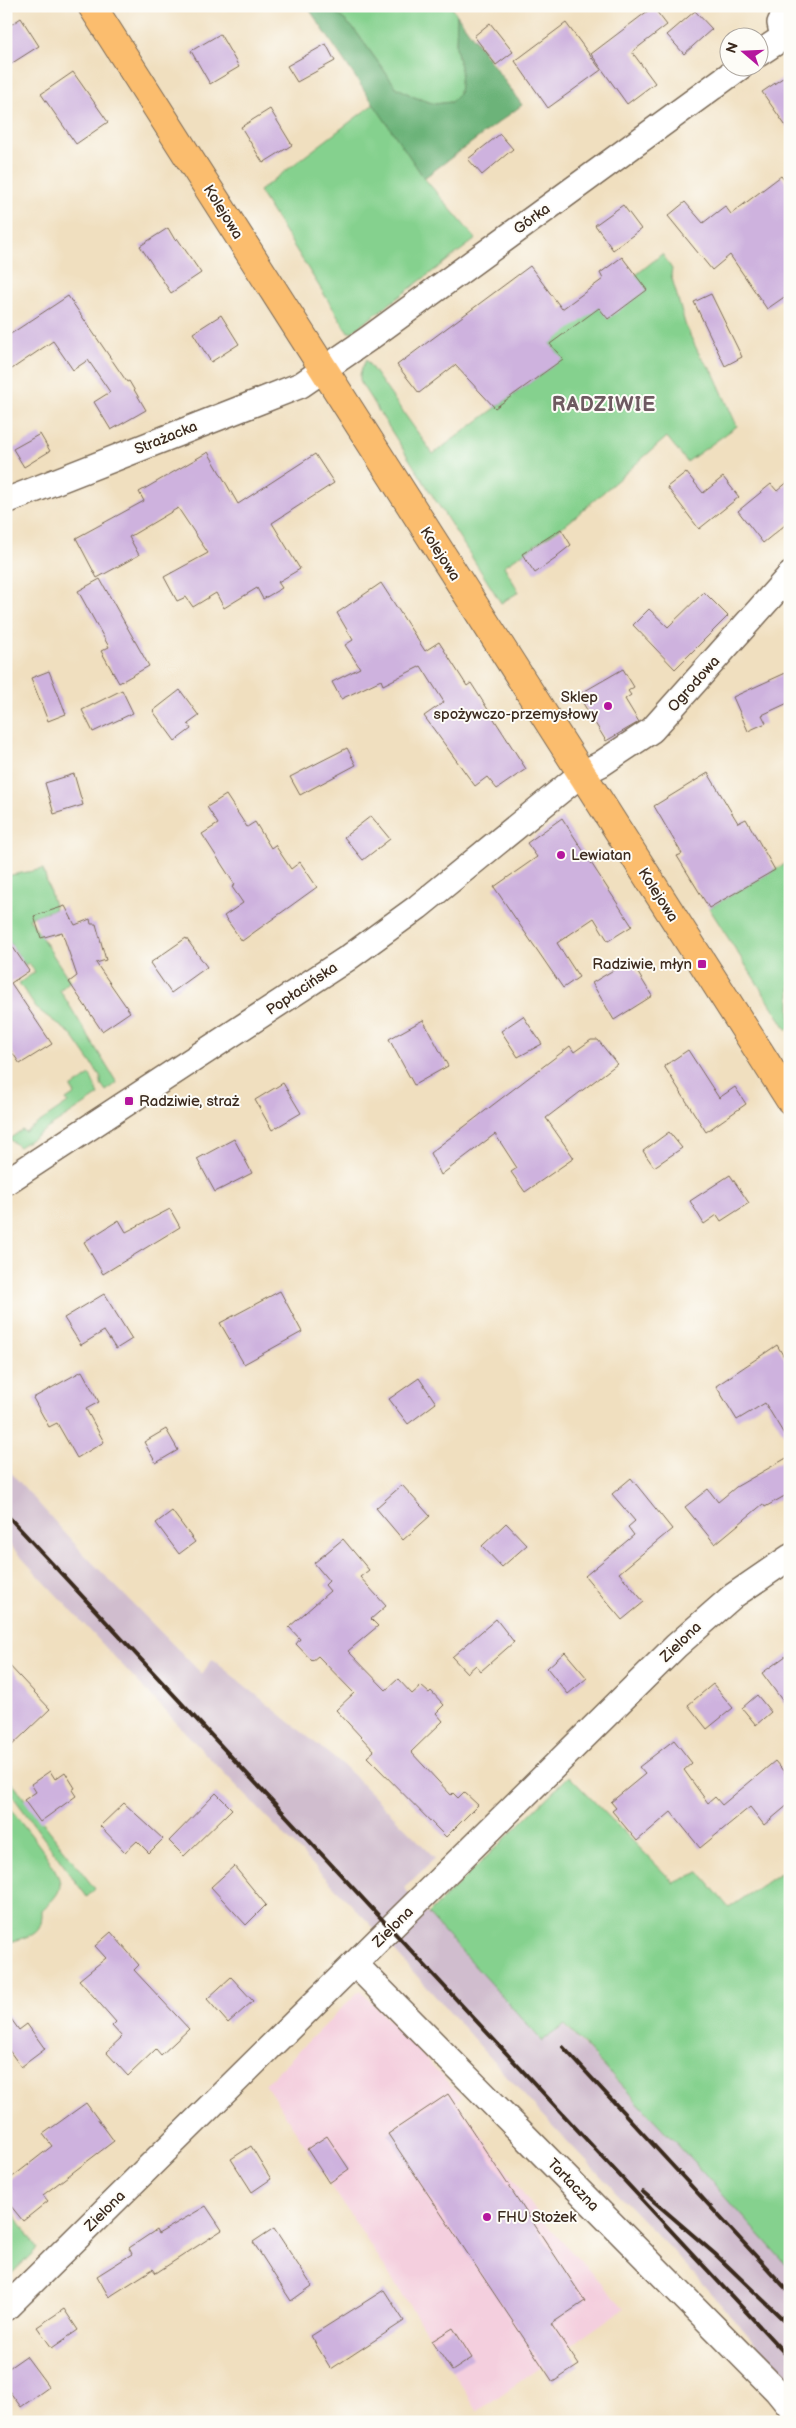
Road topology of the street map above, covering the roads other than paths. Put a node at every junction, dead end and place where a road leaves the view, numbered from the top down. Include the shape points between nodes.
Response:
1 (92, 6) edge
2 (789, 6) edge
3 (786, 35) edge
4 (768, 47) edge
5 (725, 78) edge
6 (324, 370) junction
7 (6, 501) edge
8 (790, 575) edge
9 (581, 774) junction
10 (790, 1100) edge
11 (6, 1182) edge
12 (790, 1557) edge
13 (355, 1964) junction
14 (6, 2308) edge
15 (790, 2407) edge

1 - 6 main road, Kolejowa
2 - 3 street via 780,22
3 - 4 street
5 - 6 street, Górka
6 - 7 street, Strażacka via 300,385
6 - 9 main road, Kolejowa
8 - 9 street, Ogrodowa via 652,730
9 - 10 main road, Kolejowa
9 - 11 street, Popłacińska via 418,907 348,958
12 - 13 street, Zielona via 732,1596 676,1646
13 - 14 street, Zielona
13 - 15 street, Tartaczna

